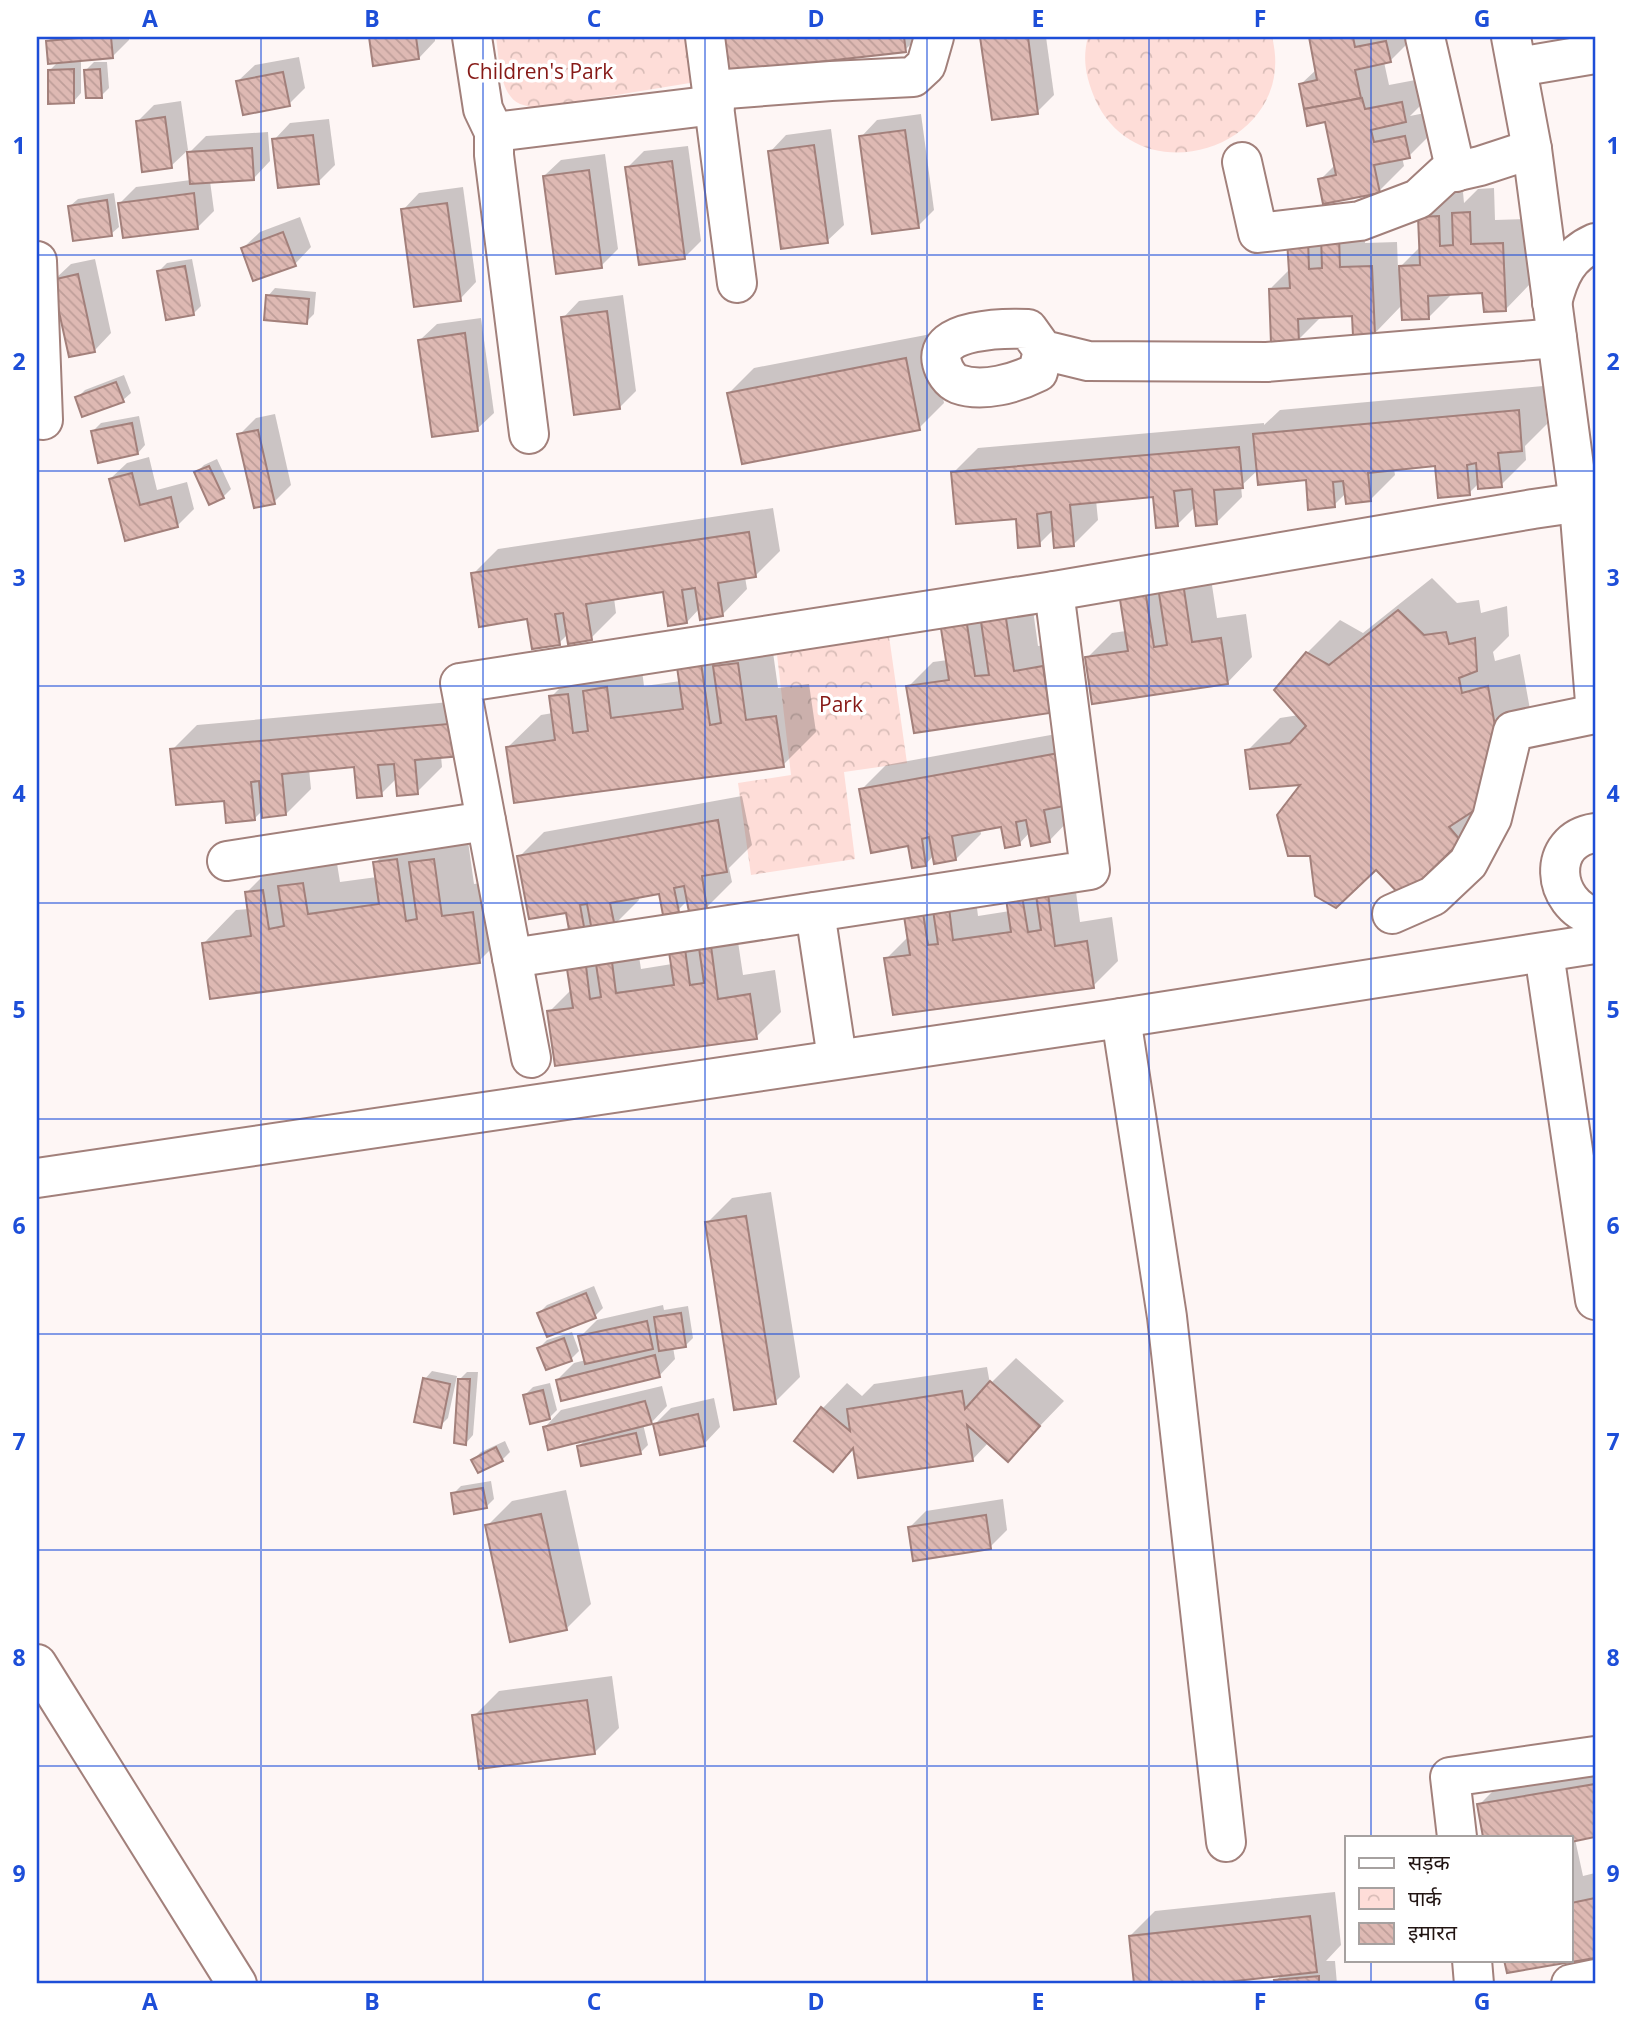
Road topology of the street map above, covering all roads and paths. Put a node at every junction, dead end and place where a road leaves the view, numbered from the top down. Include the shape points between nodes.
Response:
1 (472, 37) edge
2 (705, 37) edge
3 (934, 37) edge
4 (1425, 37) edge
5 (1514, 52) edge
6 (1595, 54) edge
7 (714, 98) junction
8 (494, 132) junction
9 (1532, 149) junction
10 (1242, 162) dead end
11 (1456, 172) junction
12 (1595, 243) edge
13 (37, 261) edge
14 (737, 283) dead end
15 (1555, 320) junction
16 (1043, 350) dead end
17 (43, 420) dead end
18 (529, 434) dead end
19 (1587, 502) edge
20 (1055, 591) junction
21 (1595, 702) edge
22 (1595, 714) edge
23 (486, 821) junction
24 (1595, 832) edge
25 (227, 861) dead end
26 (815, 912) junction
27 (1392, 914) dead end
28 (1595, 917) edge
29 (1595, 944) edge
30 (1536, 953) junction
31 (512, 958) junction
32 (1121, 1018) junction
33 (531, 1058) dead end
34 (837, 1058) junction
35 (37, 1178) edge
36 (1595, 1300) edge
37 (37, 1664) edge
38 (1595, 1756) edge
39 (1457, 1836) edge
40 (1226, 1842) dead end
41 (1472, 1962) edge
42 (1595, 1979) edge
43 (237, 1984) edge
44 (1474, 1984) edge
45 (1571, 1984) edge

1 - 8 street via 483,109
2 - 7 street
3 - 7 street via 926,65 914,77 831,81
4 - 11 street
5 - 6 street
5 - 9 street
7 - 8 street
7 - 14 street
8 - 18 street
9 - 11 street
9 - 15 street
10 - 11 street via 1258,233 1360,221 1418,199 1445,174
12 - 15 street via 1565,266 1557,283
13 - 17 street
15 - 16 street via 1267,362 1088,361
15 - 19 street
19 - 20 street
19 - 21 street
20 - 23 street via 460,683
20 - 26 street via 1090,870
22 - 27 street via 1513,731 1492,818 1468,863 1433,895
23 - 25 street
23 - 31 street
24 - 28 street via 1569,848 1560,871 1565,895 1583,913
26 - 31 street
26 - 34 street
28 - 30 street via 1573,938
29 - 30 street
30 - 32 street
30 - 36 street
31 - 33 street
32 - 34 street
32 - 40 street via 1167,1317
34 - 35 street
37 - 43 street
38 - 39 street via 1450,1777
41 - 44 street
42 - 45 street

